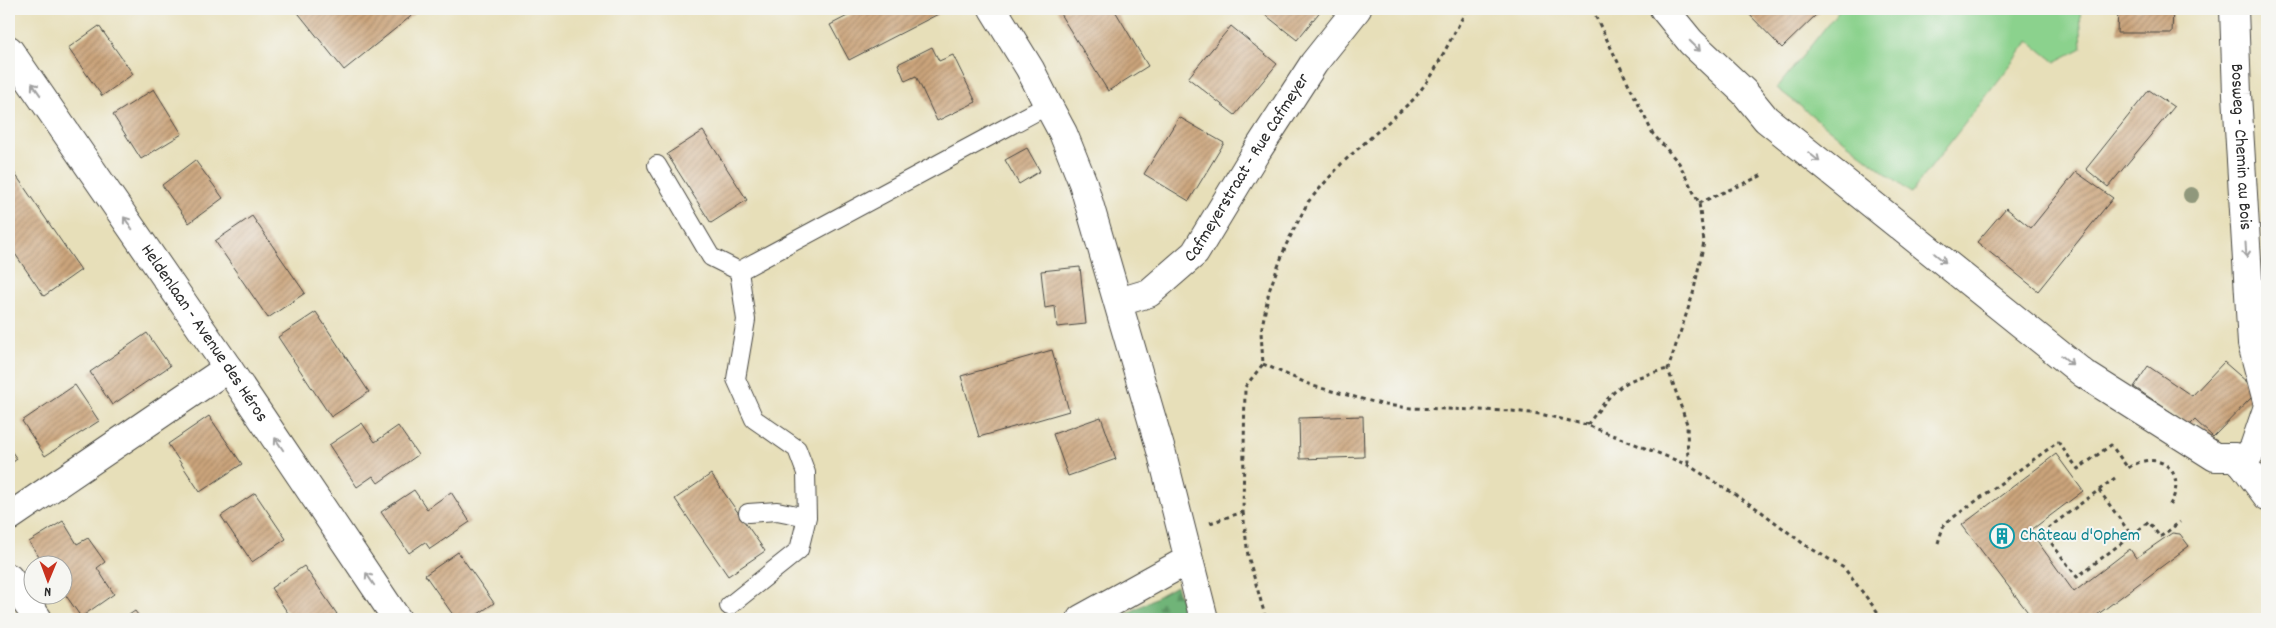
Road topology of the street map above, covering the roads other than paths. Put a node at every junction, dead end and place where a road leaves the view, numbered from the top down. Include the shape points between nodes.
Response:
1 (993, 9) edge
2 (1357, 9) edge
3 (1664, 9) edge
4 (2234, 9) edge
5 (9, 50) edge
6 (1048, 105) junction
7 (657, 165) dead end
8 (739, 271) junction
9 (1118, 302) junction
10 (228, 368) junction
11 (2267, 401) edge
12 (2267, 409) edge
13 (2243, 464) junction
14 (2267, 496) edge
15 (748, 513) dead end
16 (9, 517) edge
17 (807, 518) junction
18 (1188, 560) junction
19 (9, 578) edge
20 (729, 606) dead end
21 (38, 619) edge
22 (397, 619) edge
23 (1081, 619) edge
24 (1204, 619) edge

1 - 6 street
2 - 9 street, Cafmeyerstraat - Rue Cafmeyer via 1314,63 1195,254 1148,293
3 -> 13 street via 1691,42 1744,92 1766,119 2084,374 2215,457 2235,457
4 -> 11 street, Bosweg - Chemin au Bois via 2236,94 2252,344
10 -> 5 street, Heldenlaan - Avenue des Héros
6 - 8 lane
6 - 9 street via 1083,183
7 - 8 lane via 711,257
8 - 17 lane via 746,320 736,379 754,420 797,449 806,473
9 - 18 street via 1162,454
10 - 16 street
22 -> 10 street, Heldenlaan - Avenue des Héros
12 - 13 street via 2254,447
13 - 14 street
15 - 17 lane via 777,511
17 - 20 lane via 799,550
18 - 23 street
18 - 24 street
19 - 21 street

